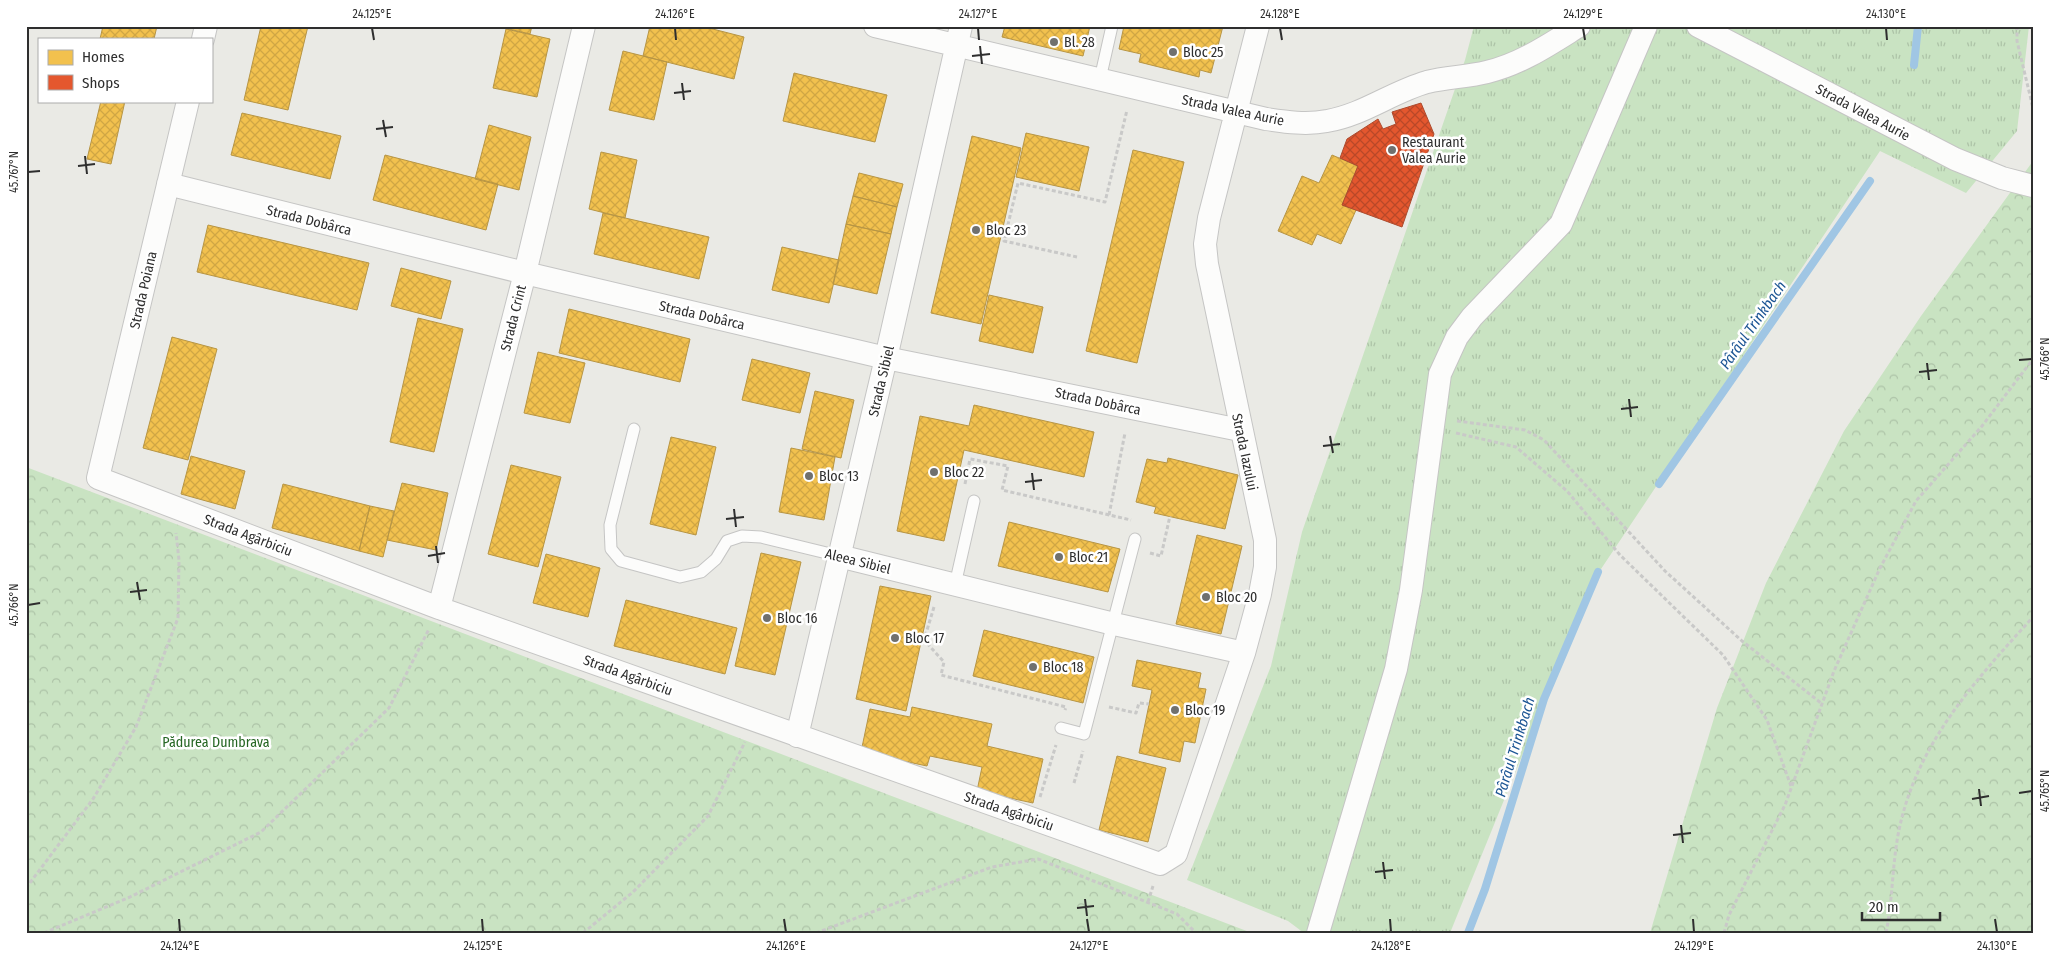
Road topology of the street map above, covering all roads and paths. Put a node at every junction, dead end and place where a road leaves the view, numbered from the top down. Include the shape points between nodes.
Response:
1 (584, 26) edge
2 (876, 26) edge
3 (1112, 26) edge
4 (1258, 26) edge
5 (1579, 26) edge
6 (1646, 26) edge
7 (1698, 26) edge
8 (2017, 26) edge
9 (959, 36) edge
10 (1100, 80) junction
11 (1133, 88) junction
12 (188, 102) edge
13 (2033, 108) edge
14 (1236, 112) junction
15 (168, 184) junction
16 (2033, 186) edge
17 (1077, 257) dead end
18 (525, 273) junction
19 (886, 358) junction
20 (2033, 359) edge
21 (634, 429) dead end
22 (1240, 430) junction
23 (1431, 431) junction
24 (1125, 433) dead end
25 (98, 478) joint
26 (973, 488) dead end
27 (974, 501) dead end
28 (173, 507) junction
29 (1108, 515) junction
30 (1170, 516) dead end
31 (1140, 522) dead end
32 (1134, 539) dead end
33 (1142, 551) dead end
34 (839, 556) junction
35 (955, 585) junction
36 (934, 607) dead end
37 (440, 608) junction
38 (2033, 617) edge
39 (1114, 624) junction
40 (1244, 653) junction
41 (1821, 703) junction
42 (1149, 704) dead end
43 (1104, 706) dead end
44 (755, 721) junction
45 (1061, 728) junction
46 (797, 736) junction
47 (1791, 787) junction
48 (1034, 819) junction
49 (1160, 864) joint
50 (26, 888) edge
51 (44, 933) edge
52 (583, 933) edge
53 (816, 933) edge
54 (1196, 933) edge
55 (1318, 933) edge
56 (1724, 933) edge
57 (1886, 933) edge

1 - 18 street, Strada Crint
2 - 9 street, Strada Valea Aurie
3 - 10 lane
4 - 14 street, Strada Iazului
5 - 14 street, Strada Valea Aurie via 1516,62 1488,72 1427,82 1327,122 1295,123
6 - 23 street via 1561,224 1472,318 1446,357 1440,374
7 - 16 street, Strada Valea Aurie via 1955,159 2002,178
8 - 13 path via 2017,41
9 - 10 street, Strada Valea Aurie
9 - 19 street, Strada Sibiel
10 - 11 street, Strada Valea Aurie
11 - 14 street, Strada Valea Aurie
11 - 17 path via 1105,202 1018,183 1004,241
12 - 15 street, Strada Poiana
14 - 22 street, Strada Iazului via 1205,244
15 - 18 street, Strada Dobârca
15 - 25 street, Strada Poiana
18 - 19 street, Strada Dobârca
18 - 37 street, Strada Crint
19 - 22 street, Strada Dobârca
19 - 34 street, Strada Sibiel
20 - 41 path via 1982,426 1916,501 1880,568
21 - 34 lane, Aleea Sibiel via 610,526 611,549 621,561 680,577 701,572 716,559 727,541 742,536 761,537
22 - 40 street, Strada Iazului via 1265,540 1260,594
23 - 41 path via 1460,419 1525,430 1544,440 1665,572 1742,641
23 - 47 path via 1468,435 1516,447 1567,491 1620,554 1723,655 1767,720
23 - 55 street via 1411,590 1396,669
24 - 29 path
25 - 28 street, Strada Agârbiciu
26 - 29 path via 965,486 970,459 1008,466 1002,490
27 - 35 lane
28 - 37 street, Strada Agârbiciu
28 - 50 path via 179,560 178,618 136,727 93,799
29 - 31 path
30 - 33 path via 1161,556
32 - 39 lane
34 - 35 street, Aleea Sibiel
34 - 46 street, Strada Sibiel
35 - 39 street, Aleea Sibiel
36 - 45 path via 924,640 944,662 942,676 1066,707
37 - 44 street, Strada Agârbiciu
37 - 51 path via 389,708 261,832 130,897
38 - 57 path via 1966,692 1940,729 1915,777 1899,830
39 - 40 street, Aleea Sibiel
39 - 45 lane via 1084,734
40 - 49 street, Strada Iazului via 1176,854
41 - 47 path
42 - 43 path via 1139,703 1136,713
44 - 46 street, Strada Agârbiciu
44 - 52 path via 708,816 633,892
45 - 48 path
46 - 48 street, Strada Agârbiciu
47 - 56 path via 1729,914
48 - 49 street, Strada Agârbiciu
53 - 54 path via 992,866 1038,859 1177,914

